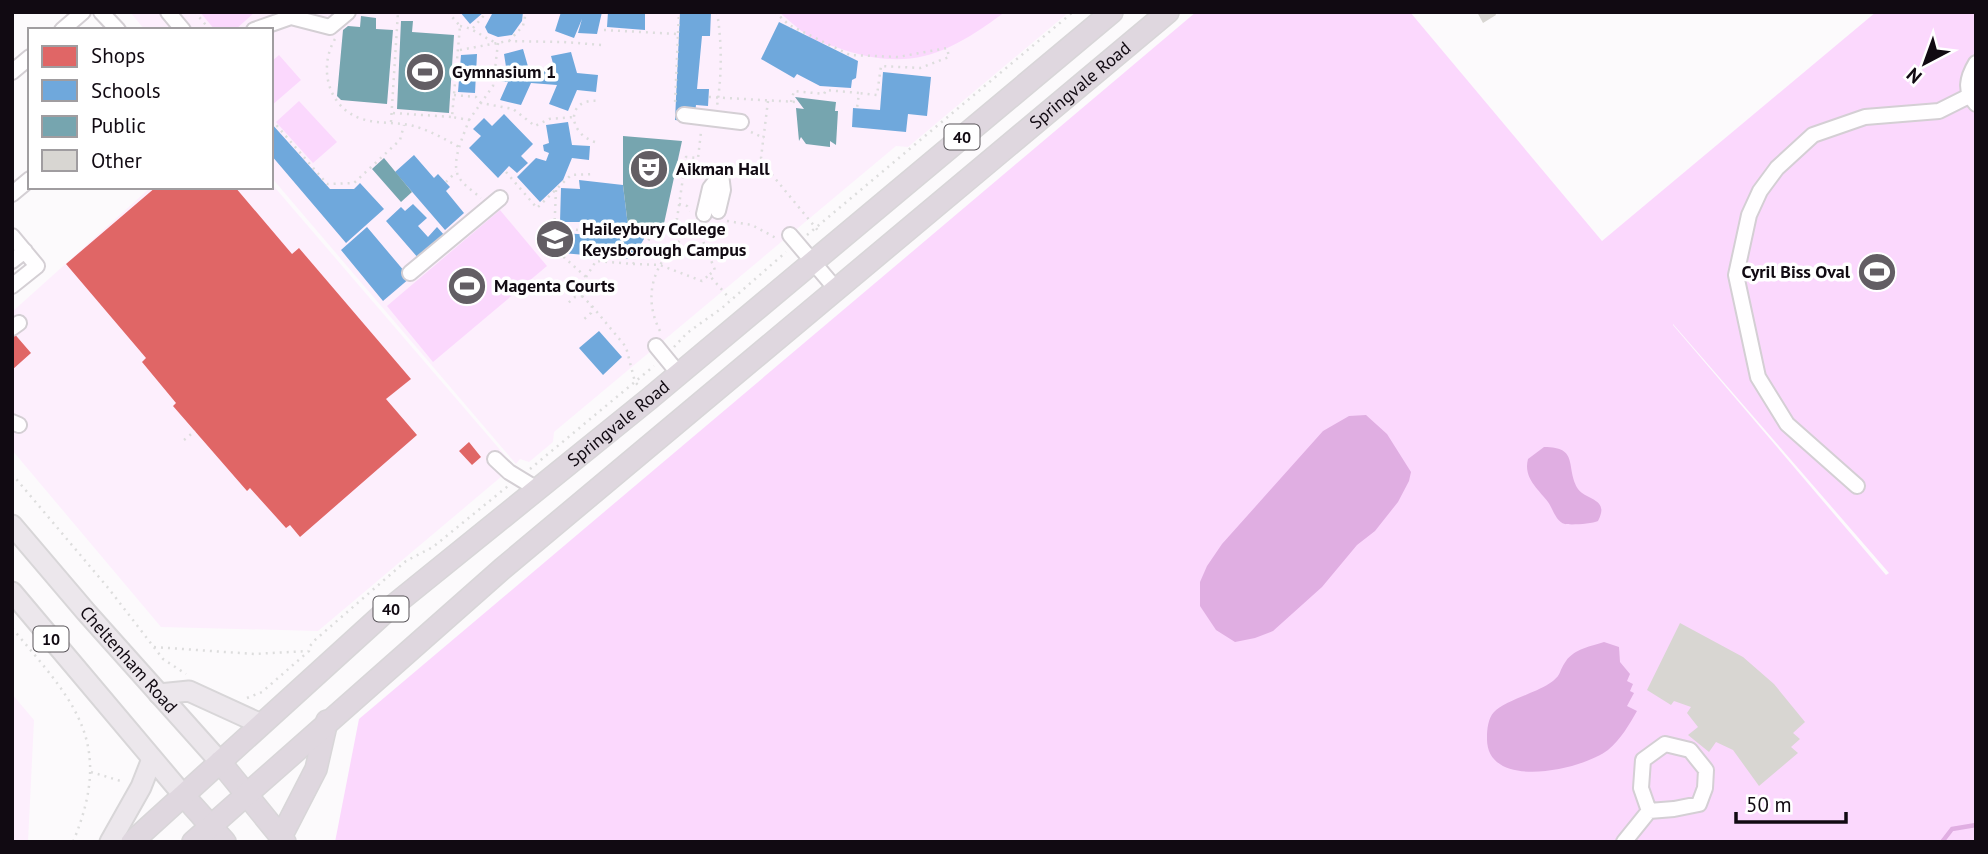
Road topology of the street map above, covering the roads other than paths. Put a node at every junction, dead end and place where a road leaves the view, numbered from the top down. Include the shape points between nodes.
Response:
1 (83, 12) edge
2 (101, 12) edge
3 (168, 12) edge
4 (348, 12) edge
5 (1112, 12) edge
6 (1168, 12) edge
7 (64, 28) edge
8 (116, 28) edge
9 (181, 28) edge
10 (260, 28) edge
11 (28, 60) edge
12 (1976, 64) edge
13 (12, 72) edge
14 (1972, 100) edge
15 (679, 115) road end
16 (741, 122) dead end
17 (721, 174) dead end
18 (28, 181) edge
19 (12, 194) edge
20 (494, 202) road end
21 (711, 217) road end
22 (12, 236) edge
23 (786, 239) road end
24 (25, 251) junction
25 (12, 261) edge
26 (813, 262) junction
27 (410, 273) dead end
28 (12, 286) edge
29 (836, 289) junction
30 (659, 342) road end
31 (679, 374) junction
32 (495, 459) dead end
33 (1857, 486) dead end
34 (537, 489) junction
35 (12, 525) edge
36 (12, 592) edge
37 (159, 694) junction
38 (327, 721) junction
39 (261, 724) junction
40 (152, 759) junction
41 (220, 762) junction
42 (246, 794) junction
43 (184, 796) junction
44 (1649, 811) junction
45 (210, 826) junction
46 (283, 839) edge
47 (110, 842) edge
48 (132, 842) edge
49 (193, 842) edge
50 (225, 842) edge
51 (1624, 842) edge

1 - 7 street
2 - 8 street
3 - 9 street
4 - 10 street via 334,30 291,17
5 - 26 highway, Springvale Road / 40
6 - 29 highway, Springvale Road / 40
11 - 13 street
12 - 14 street via 1967,85
14 - 33 street via 1939,111 1865,117 1813,135 1777,168 1749,215 1736,275 1758,377 1787,424
15 - 16 street
17 - 21 street via 710,188
18 - 19 street
20 - 27 street
22 - 24 street
23 - 26 street
24 - 25 street
24 - 28 street via 37,266
26 - 29 street
26 - 31 highway, Springvale Road / 40
29 - 38 highway, Springvale Road / 40
30 - 31 street
31 - 34 highway, Springvale Road / 40
32 - 34 street
34 - 39 highway, Springvale Road / 40 via 383,614
35 - 37 main road, Cheltenham Road / 10
36 - 40 main road, 10
37 - 39 main road via 189,691
37 - 41 main road, Cheltenham Road / 10
38 - 42 highway, Springvale Road / 40
38 - 46 highway via 316,769
39 - 41 highway, Springvale Road / 40
40 - 43 main road, 10
40 - 47 main road
41 - 42 highway, Cheltenham Road / 10
41 - 43 highway, Springvale Road / 40
42 - 45 highway, Springvale Road / 40
42 - 46 highway, 10
43 - 45 highway, 10
43 - 48 highway, Springvale Road / 40
44 - 44 street via 1699,804 1706,770 1690,750 1665,744 1643,760 1641,788
44 - 51 street
45 - 49 highway, Springvale Road / 40
45 - 50 highway, 10

